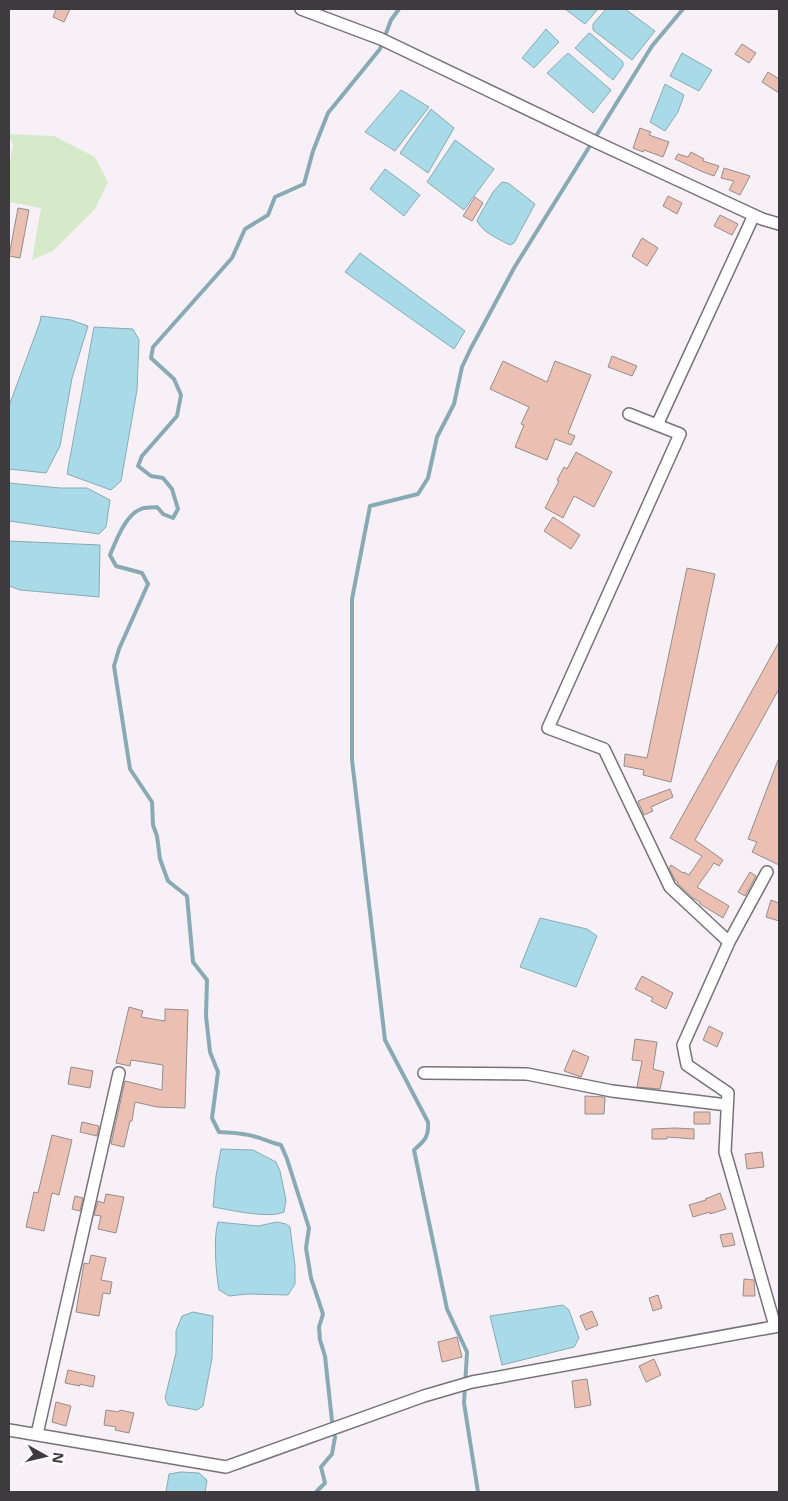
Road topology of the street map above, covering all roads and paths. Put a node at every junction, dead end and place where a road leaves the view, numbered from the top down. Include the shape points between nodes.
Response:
1 (301, 9) edge
2 (754, 215) junction
3 (779, 224) edge
4 (629, 414) dead end
5 (656, 425) junction
6 (766, 872) dead end
7 (729, 942) junction
8 (119, 1073) dead end
9 (424, 1073) dead end
10 (727, 1105) junction
11 (777, 1326) edge
12 (9, 1430) edge
13 (37, 1434) junction

1 - 2 street via 386,42
2 - 3 street
2 - 5 street
4 - 5 street
5 - 7 street via 680,434 548,728 604,749 670,887
6 - 7 street
7 - 10 street via 683,1045 687,1065 728,1094
8 - 13 street
9 - 10 street via 528,1074 612,1091
10 - 11 street via 725,1152
11 - 13 street via 472,1382 226,1467
12 - 13 street

